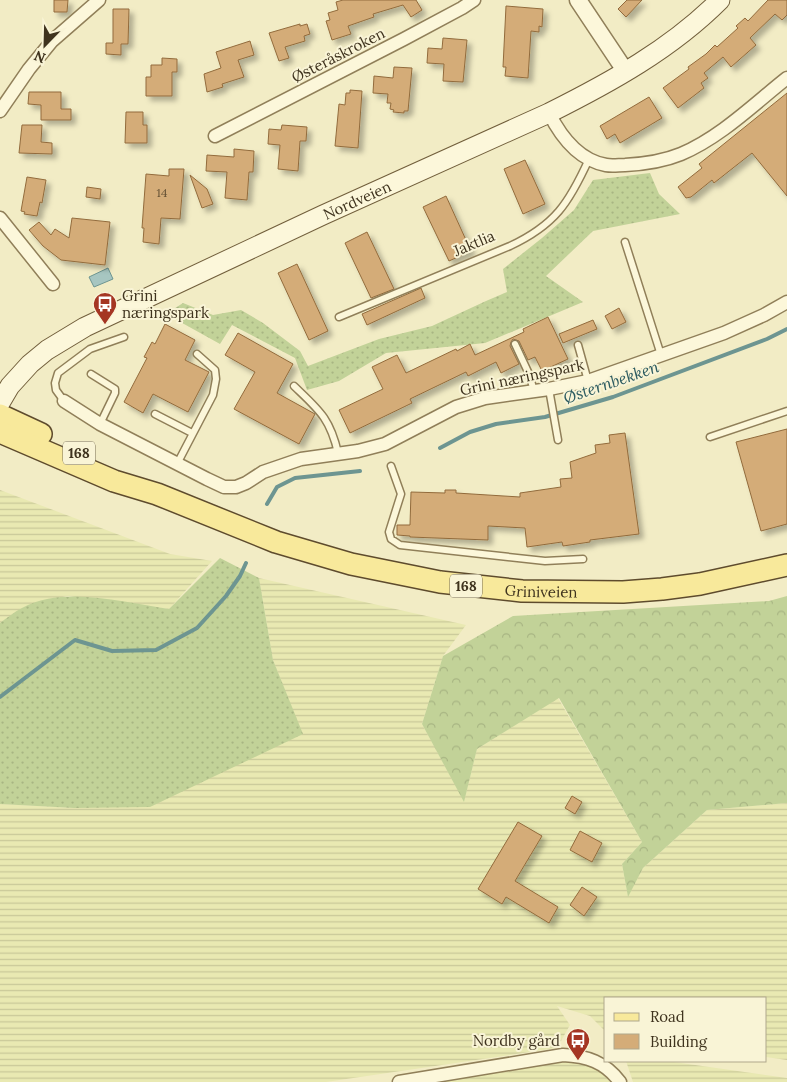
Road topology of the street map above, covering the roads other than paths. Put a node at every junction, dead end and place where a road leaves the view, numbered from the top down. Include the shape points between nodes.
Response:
1 (98, 0) edge
2 (474, 0) edge
3 (578, 0) edge
4 (720, 0) edge
5 (626, 72) junction
6 (787, 78) edge
7 (0, 111) edge
8 (549, 113) junction
9 (215, 136) dead end
10 (589, 160) junction
11 (0, 218) edge
12 (625, 242) dead end
13 (53, 284) dead end
14 (787, 302) edge
15 (339, 317) dead end
16 (124, 337) dead end
17 (515, 344) dead end
18 (578, 345) dead end
19 (196, 354) dead end
20 (661, 356) junction
21 (91, 374) dead end
22 (588, 381) junction
23 (294, 386) dead end
24 (550, 389) junction
25 (534, 392) junction
26 (64, 401) joint
27 (0, 404) edge
28 (787, 411) edge
29 (155, 414) dead end
30 (0, 415) edge
31 (100, 424) junction
32 (0, 432) edge
33 (192, 433) junction
34 (710, 437) dead end
35 (558, 440) dead end
36 (338, 453) junction
37 (176, 464) junction
38 (391, 466) dead end
39 (157, 494) junction
40 (583, 559) dead end
41 (787, 566) edge
42 (399, 1082) edge
43 (620, 1082) edge

1 - 7 street via 52,41
2 - 9 street, Østeråskroken
3 - 5 street
4 - 5 main road, Nordveien via 677,37
5 - 8 main road, Nordveien
6 - 10 street via 716,134 681,154 643,164 607,165
8 - 10 street via 566,140
8 - 27 main road, Nordveien via 85,327 30,364 14,381
10 - 15 lane, Jaktlia via 577,187 562,209 533,233 510,246
11 - 13 street
12 - 20 lane
14 - 20 street, Grini næringspark via 724,333
16 - 26 lane, Grini næringspark via 90,349 58,373 56,390
17 - 25 lane via 530,374
18 - 22 lane
19 - 33 lane via 214,370 216,378 213,395
20 - 22 street, Grini næringspark
21 - 31 lane via 115,389
22 - 24 street, Grini næringspark
23 - 36 lane via 326,418
24 - 25 street, Grini næringspark
24 - 35 lane
25 - 36 street, Grini næringspark via 485,398 456,407 385,444
26 - 31 street, Grini næringspark
28 - 34 lane
29 - 33 lane
30 - 39 main road, Griniveien / 168 via 117,471
31 - 37 street, Grini næringspark
32 - 39 main road, Griniveien / 168 via 114,481
33 - 37 lane
36 - 37 street, Grini næringspark via 301,459 264,472 236,487 224,487
38 - 40 lane via 401,494 389,532 391,539 400,545 545,560
39 - 41 main road, Griniveien / 168 via 226,523 315,554 395,574 481,588 579,593 652,590
42 - 43 street via 550,1057 576,1056 595,1061

